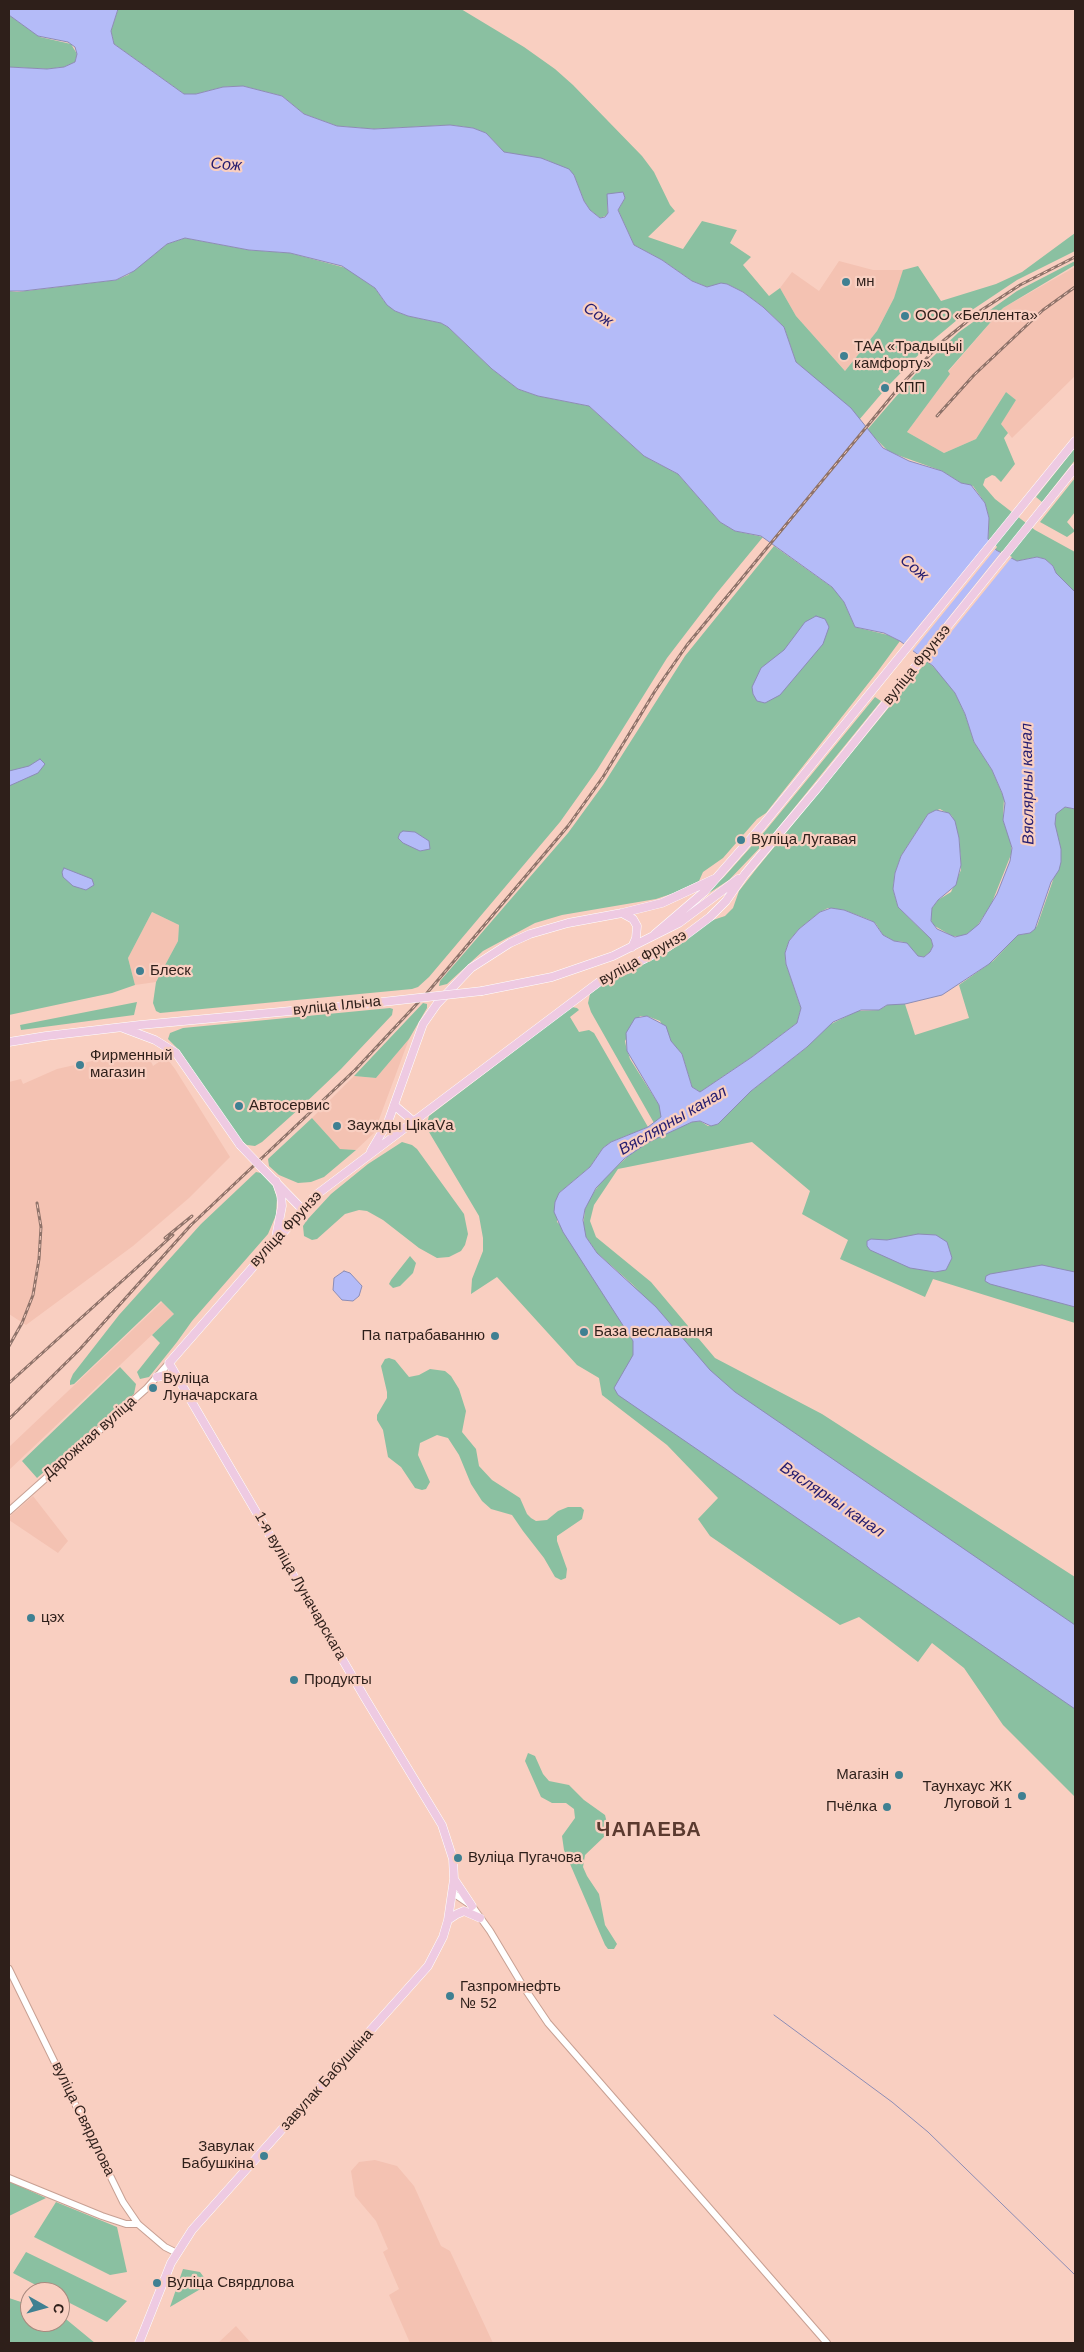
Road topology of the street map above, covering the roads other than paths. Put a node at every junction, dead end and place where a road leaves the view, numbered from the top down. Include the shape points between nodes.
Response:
1 (1075, 441) edge
2 (1075, 468) edge
3 (745, 874) junction
4 (720, 876) junction
5 (622, 913) junction
6 (655, 934) junction
7 (632, 947) junction
8 (121, 1027) junction
9 (9, 1042) edge
10 (394, 1105) junction
11 (414, 1122) junction
12 (369, 1155) junction
13 (276, 1181) junction
14 (302, 1209) junction
15 (276, 1238) junction
16 (168, 1363) junction
17 (157, 1377) junction
18 (176, 1378) junction
19 (9, 1511) edge
20 (454, 1880) junction
21 (453, 1893) junction
22 (472, 1906) junction
23 (480, 1918) junction
24 (448, 1920) junction
25 (9, 1969) edge
26 (9, 2178) edge
27 (138, 2224) junction
28 (177, 2253) junction
29 (139, 2343) edge
30 (827, 2343) edge

1 - 4 main road, вуліца Фрунзэ
2 - 3 main road, вуліца Фрунзэ
3 - 6 main road, вуліца Ільіча via 679,923
3 - 11 main road, вуліца Фрунзэ via 726,901 682,938 599,982
4 - 5 main road via 662,903
4 - 6 main road, вуліца Ільіча
5 - 7 main road via 633,919 637,926
5 - 10 main road via 530,934 471,968 423,1024
6 - 7 main road, вуліца Ільіча
7 - 8 main road, вуліца Ільіча, bridge via 552,977 482,991
8 - 9 main road, вуліца Ільіча
8 - 13 main road, bridge via 155,1040 176,1053 240,1146
10 - 11 main road
10 - 12 main road
11 - 12 main road, вуліца Фрунзэ
12 - 14 main road, вуліца Фрунзэ
13 - 14 main road
13 - 15 main road via 282,1206
14 - 15 main road, вуліца Фрунзэ
15 - 16 main road, вуліца Фрунзэ
16 - 17 street, Дарожная вуліца
16 - 18 main road, 1-я вуліца Луначарскага
17 - 18 main road
17 - 19 street, Дарожная вуліца
18 - 20 main road, 1-я вуліца Луначарскага via 442,1825 453,1859
20 - 21 main road, 1-я вуліца Луначарскага
20 - 22 main road
21 - 22 street
21 - 24 main road, завулак Бабушкіна
22 - 23 street
23 - 24 main road via 464,1912
23 - 30 street via 548,2023
24 - 28 main road, завулак Бабушкіна via 437,1952 418,1979 192,2230
25 - 27 street, вуліца Свярдлова via 123,2202
26 - 27 street via 102,2216 126,2224
27 - 28 street, вуліца Свярдлова
28 - 29 main road, завулак Бабушкіна

